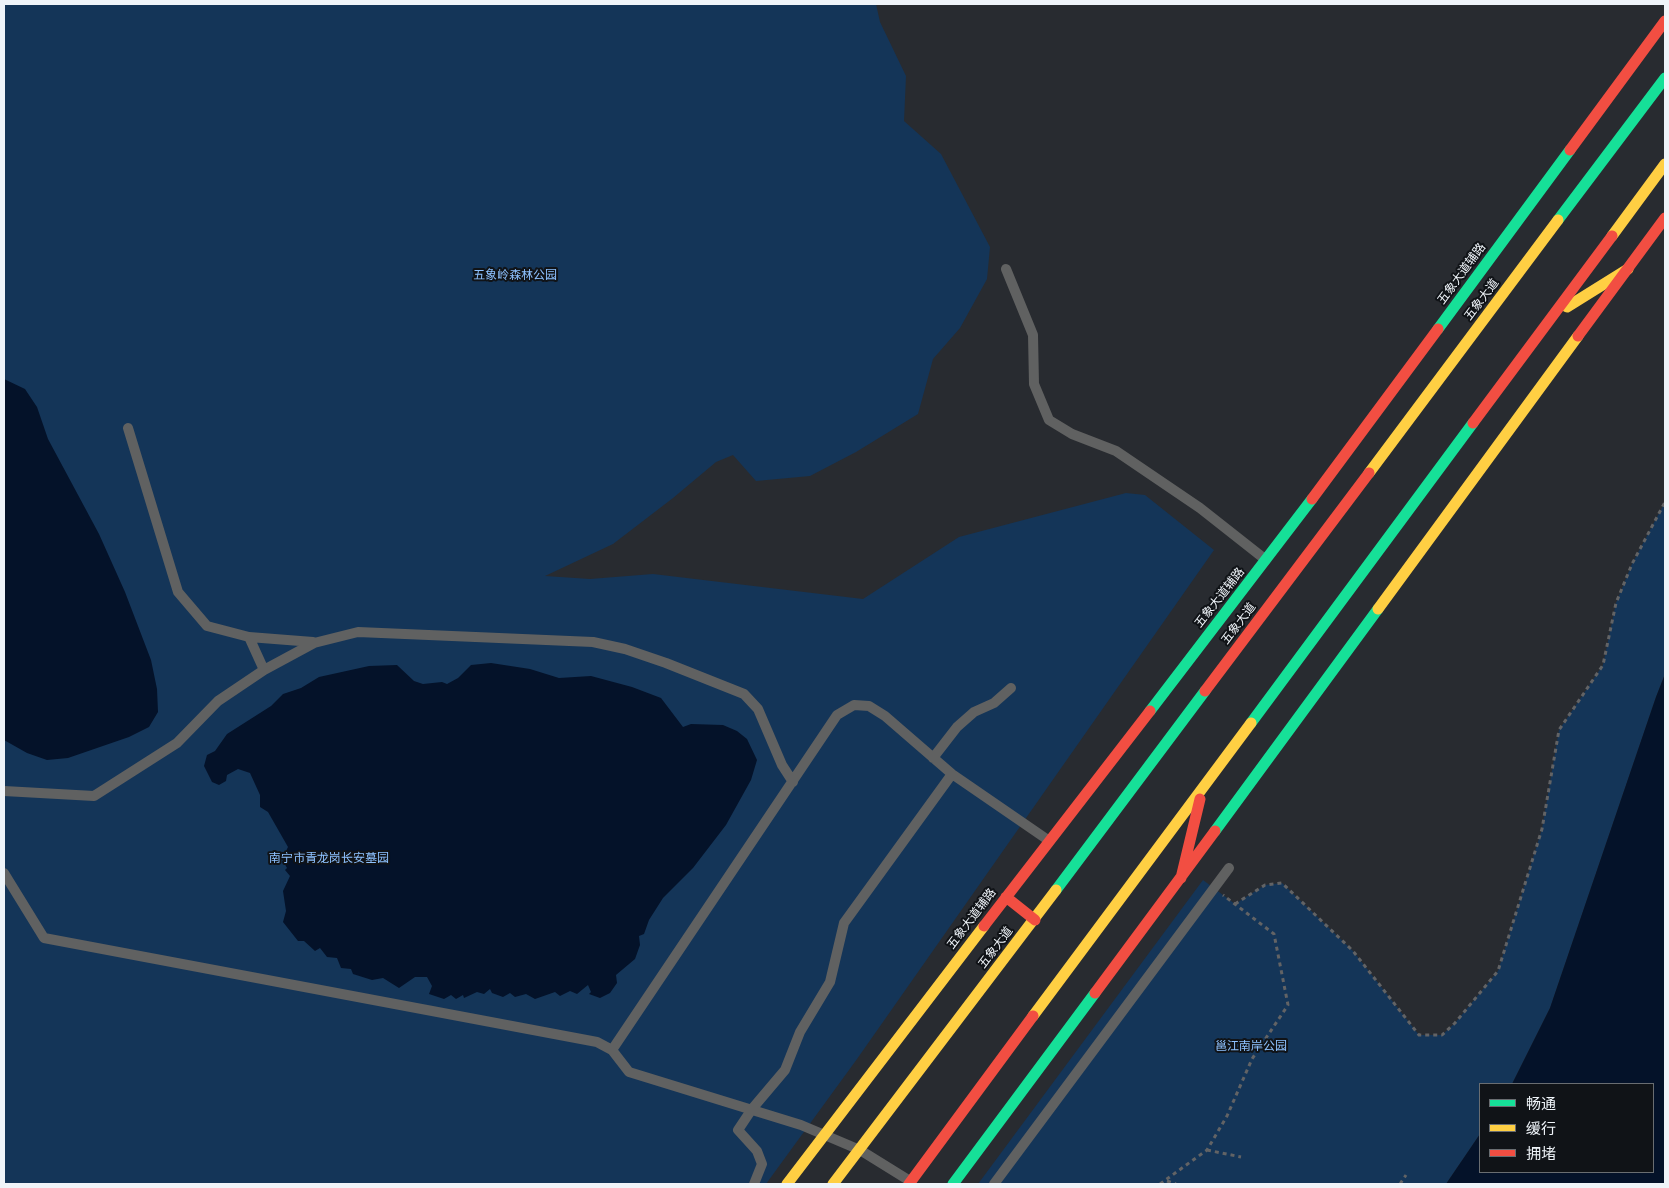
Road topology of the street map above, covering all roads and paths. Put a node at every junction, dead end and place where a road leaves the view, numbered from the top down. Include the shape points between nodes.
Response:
1 (1665, 21) edge
2 (1665, 78) edge
3 (1665, 164) edge
4 (1665, 218) edge
5 (1628, 269) junction
6 (1006, 270) dead end
7 (1553, 316) junction
8 (128, 428) dead end
9 (1665, 502) edge
10 (1267, 561) junction
11 (249, 637) junction
12 (314, 642) junction
13 (264, 670) junction
14 (1011, 688) dead end
15 (933, 758) junction
16 (952, 774) junction
17 (792, 782) junction
18 (1202, 789) junction
19 (4, 791) edge
20 (1048, 840) junction
21 (1230, 868) dead end
22 (4, 873) edge
23 (1181, 878) junction
24 (1006, 897) junction
25 (1034, 920) junction
26 (612, 1050) junction
27 (752, 1109) junction
28 (825, 1136) junction
29 (860, 1150) junction
30 (1207, 1150) junction
31 (1242, 1157) dead end
32 (1406, 1175) dead end
33 (1167, 1181) junction
34 (912, 1183) edge
35 (754, 1184) edge
36 (787, 1184) edge
37 (833, 1184) edge
38 (953, 1184) edge
39 (994, 1184) edge
40 (1160, 1184) edge
41 (1176, 1184) edge
42 (1400, 1184) edge

1 - 10 main road, 五象大道辅路
2 - 25 main road, 五象大道
3 - 7 main road
4 - 5 main road
5 - 7 main road
5 - 23 main road
6 - 10 lane via 1033,335 1034,384 1049,420 1072,434 1116,451 1200,508
7 - 18 main road
8 - 11 lane via 178,592 207,626
9 - 30 path via 1632,564 1616,603 1603,664 1559,730 1542,829 1498,971 1442,1035 1419,1035 1353,951 1282,884 1265,885 1235,904 1274,934 1288,1005 1252,1059
10 - 20 main road, 五象大道辅路
11 - 12 lane
11 - 13 lane
12 - 13 lane
12 - 17 lane via 358,632 593,642 625,649 744,694 758,709
13 - 19 lane via 218,702 177,743 94,796
14 - 15 lane via 994,703 974,712
15 - 16 lane
15 - 17 lane via 885,716 869,706 854,705 837,715
16 - 20 lane
16 - 27 lane via 844,923 830,982 800,1032 785,1070
17 - 26 lane
18 - 23 main road
18 - 34 main road
20 - 24 main road, 五象大道辅路
21 - 39 lane
22 - 26 lane via 44,938 597,1042
23 - 38 main road
24 - 25 main road
24 - 28 main road, 五象大道辅路
25 - 29 main road, 五象大道
26 - 27 lane via 630,1072
27 - 28 lane
27 - 35 lane via 738,1130 757,1151 762,1164
28 - 29 lane
28 - 36 main road, 五象大道辅路
29 - 34 lane
29 - 37 main road, 五象大道
30 - 31 path
30 - 33 path
32 - 42 path
33 - 40 path
33 - 41 path

